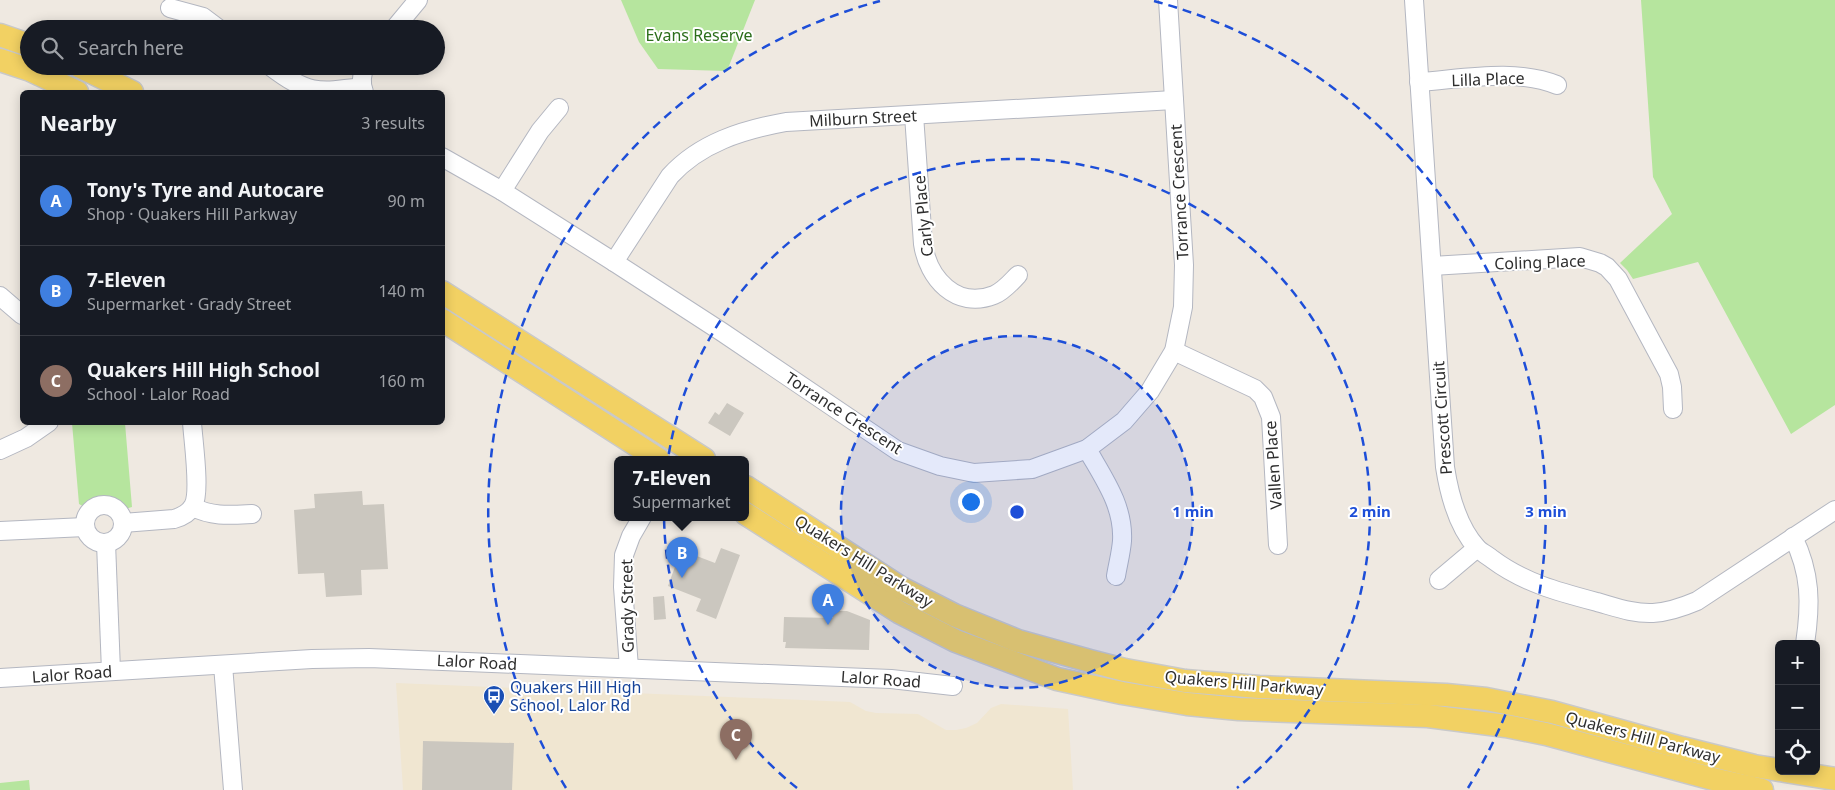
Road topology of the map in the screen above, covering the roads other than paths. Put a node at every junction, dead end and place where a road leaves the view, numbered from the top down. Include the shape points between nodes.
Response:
1 (418, 0) edge
2 (1168, 0) edge
3 (1414, 0) edge
4 (180, 6) edge
5 (207, 20) edge
6 (401, 20) edge
7 (0, 35) edge
8 (20, 42) edge
9 (0, 60) edge
10 (20, 67) edge
11 (41, 75) edge
12 (97, 75) edge
13 (282, 75) edge
14 (363, 75) edge
15 (1419, 82) junction
16 (1557, 85) dead end
17 (73, 90) edge
18 (128, 90) edge
19 (312, 90) edge
20 (363, 90) edge
21 (1174, 100) junction
22 (559, 108) dead end
23 (914, 115) junction
24 (445, 159) edge
25 (502, 191) junction
26 (614, 262) junction
27 (1432, 266) junction
28 (1018, 275) dead end
29 (445, 294) edge
30 (0, 296) edge
31 (20, 313) edge
32 (445, 322) edge
33 (1174, 352) junction
34 (1673, 409) dead end
35 (45, 425) edge
36 (192, 425) edge
37 (0, 450) edge
38 (1087, 450) junction
39 (690, 455) edge
40 (653, 456) edge
41 (749, 488) edge
42 (193, 507) junction
43 (1835, 510) edge
44 (252, 514) dead end
45 (749, 516) edge
46 (640, 521) edge
47 (123, 523) junction
48 (85, 527) junction
49 (0, 531) edge
50 (1793, 537) junction
51 (106, 542) junction
52 (1278, 545) dead end
53 (1477, 548) junction
54 (1116, 576) dead end
55 (1439, 580) dead end
56 (1805, 640) edge
57 (223, 665) junction
58 (629, 668) junction
59 (111, 671) junction
60 (0, 678) edge
61 (953, 686) dead end
62 (1775, 769) edge
63 (1810, 775) edge
64 (1835, 779) edge
65 (233, 790) edge
66 (1762, 790) edge

1 - 6 street
2 - 21 street, Torrance Crescent
3 - 15 street, Prescott Circuit
4 - 5 street
7 - 8 main road
9 - 10 main road
11 - 17 main road
12 - 18 main road
13 - 19 street
14 - 20 street
15 - 16 street, Lilla Place via 1529,76
15 - 27 street, Prescott Circuit
21 - 23 street, Milburn Street
21 - 33 street, Torrance Crescent via 1184,265 1183,307
22 - 25 street via 540,131
23 - 26 street, Milburn Street via 786,122 710,144 670,176
23 - 28 street, Carly Place via 925,256 934,276 952,292 973,298 994,295
24 - 25 street, Torrance Crescent
25 - 26 street, Torrance Crescent
26 - 38 street, Torrance Crescent via 898,451 940,466 974,473 1032,469
27 - 34 street, Coling Place via 1580,257 1607,267 1621,283 1669,374
27 - 53 street, Prescott Circuit via 1447,484 1465,531
29 - 39 main road
30 - 31 street
32 - 40 main road
33 - 38 street, Torrance Crescent via 1150,391 1124,421
33 - 52 street, Vallen Place via 1256,389 1266,403 1271,417
35 - 37 street
36 - 42 street via 197,494
38 - 54 street via 1112,493 1120,514 1122,542
41 - 62 main road, Quakers Hill Parkway via 901,588 954,615 1018,641 1090,661 1184,681 1486,699 1552,712
42 - 44 street via 215,515
42 - 47 street via 174,519
43 - 50 street, Prescott Circuit
45 - 66 main road, Quakers Hill Parkway via 900,612 956,640 1057,678 1187,704 1428,716 1506,726
46 - 58 street, Grady Street via 624,555
47 - 48 street via 118,511 102,505 90,510 84,521
47 - 51 street via 116,538
48 - 49 street
48 - 51 street via 90,537
50 - 53 street, Prescott Circuit via 1697,601 1654,613 1628,611 1549,590 1517,576
50 - 56 street via 1807,572 1809,610
51 - 59 street
53 - 55 street
57 - 58 street, Lalor Road via 369,658
57 - 59 street, Lalor Road
57 - 65 street
58 - 61 street, Lalor Road via 891,678
59 - 60 street, Lalor Road
63 - 64 main road

